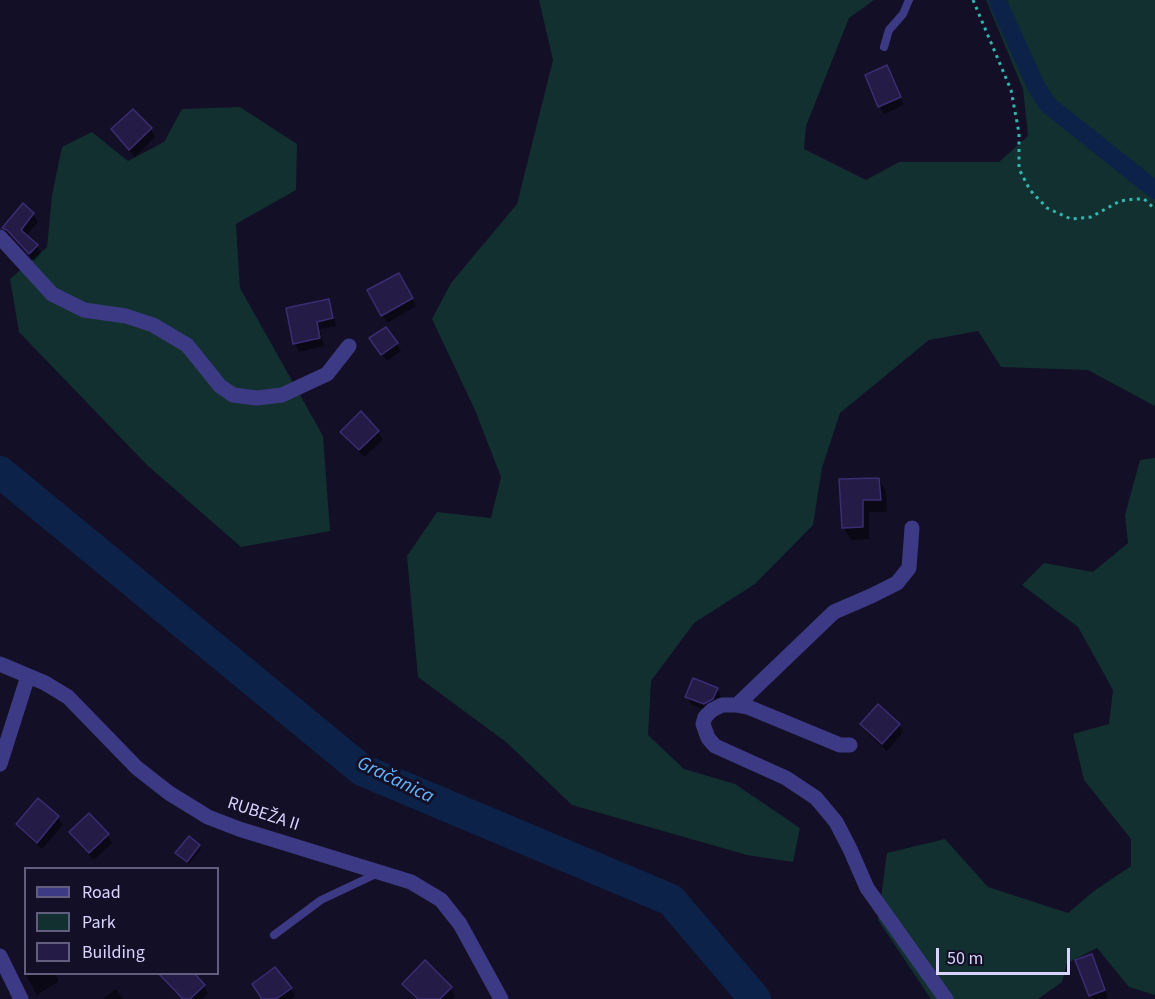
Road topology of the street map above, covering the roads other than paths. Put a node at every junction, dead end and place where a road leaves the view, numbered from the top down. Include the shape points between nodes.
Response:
1 (909, 0) edge
2 (884, 47) dead end
3 (0, 237) edge
4 (349, 346) dead end
5 (912, 528) dead end
6 (0, 664) edge
7 (27, 676) junction
8 (737, 705) junction
9 (850, 745) dead end
10 (0, 764) edge
11 (380, 872) junction
12 (274, 935) dead end
13 (0, 956) edge
14 (21, 999) edge
15 (501, 999) edge
16 (946, 999) edge

1 - 2 lane via 889,30
3 - 4 street via 52,294 84,310 126,316 153,326 187,345 220,386 233,395 282,395 327,374
5 - 8 street via 909,568 897,582 834,612
6 - 7 street, RUBEŽA II
7 - 10 street
7 - 11 street, RUBEŽA II via 68,697 137,768 208,817
8 - 9 street via 840,745
8 - 16 street via 722,705 705,717 708,738 716,746 786,778 816,798 836,822 867,888
11 - 12 lane via 321,900
11 - 15 street, RUBEŽA II via 411,882 441,900 460,924
13 - 14 street

